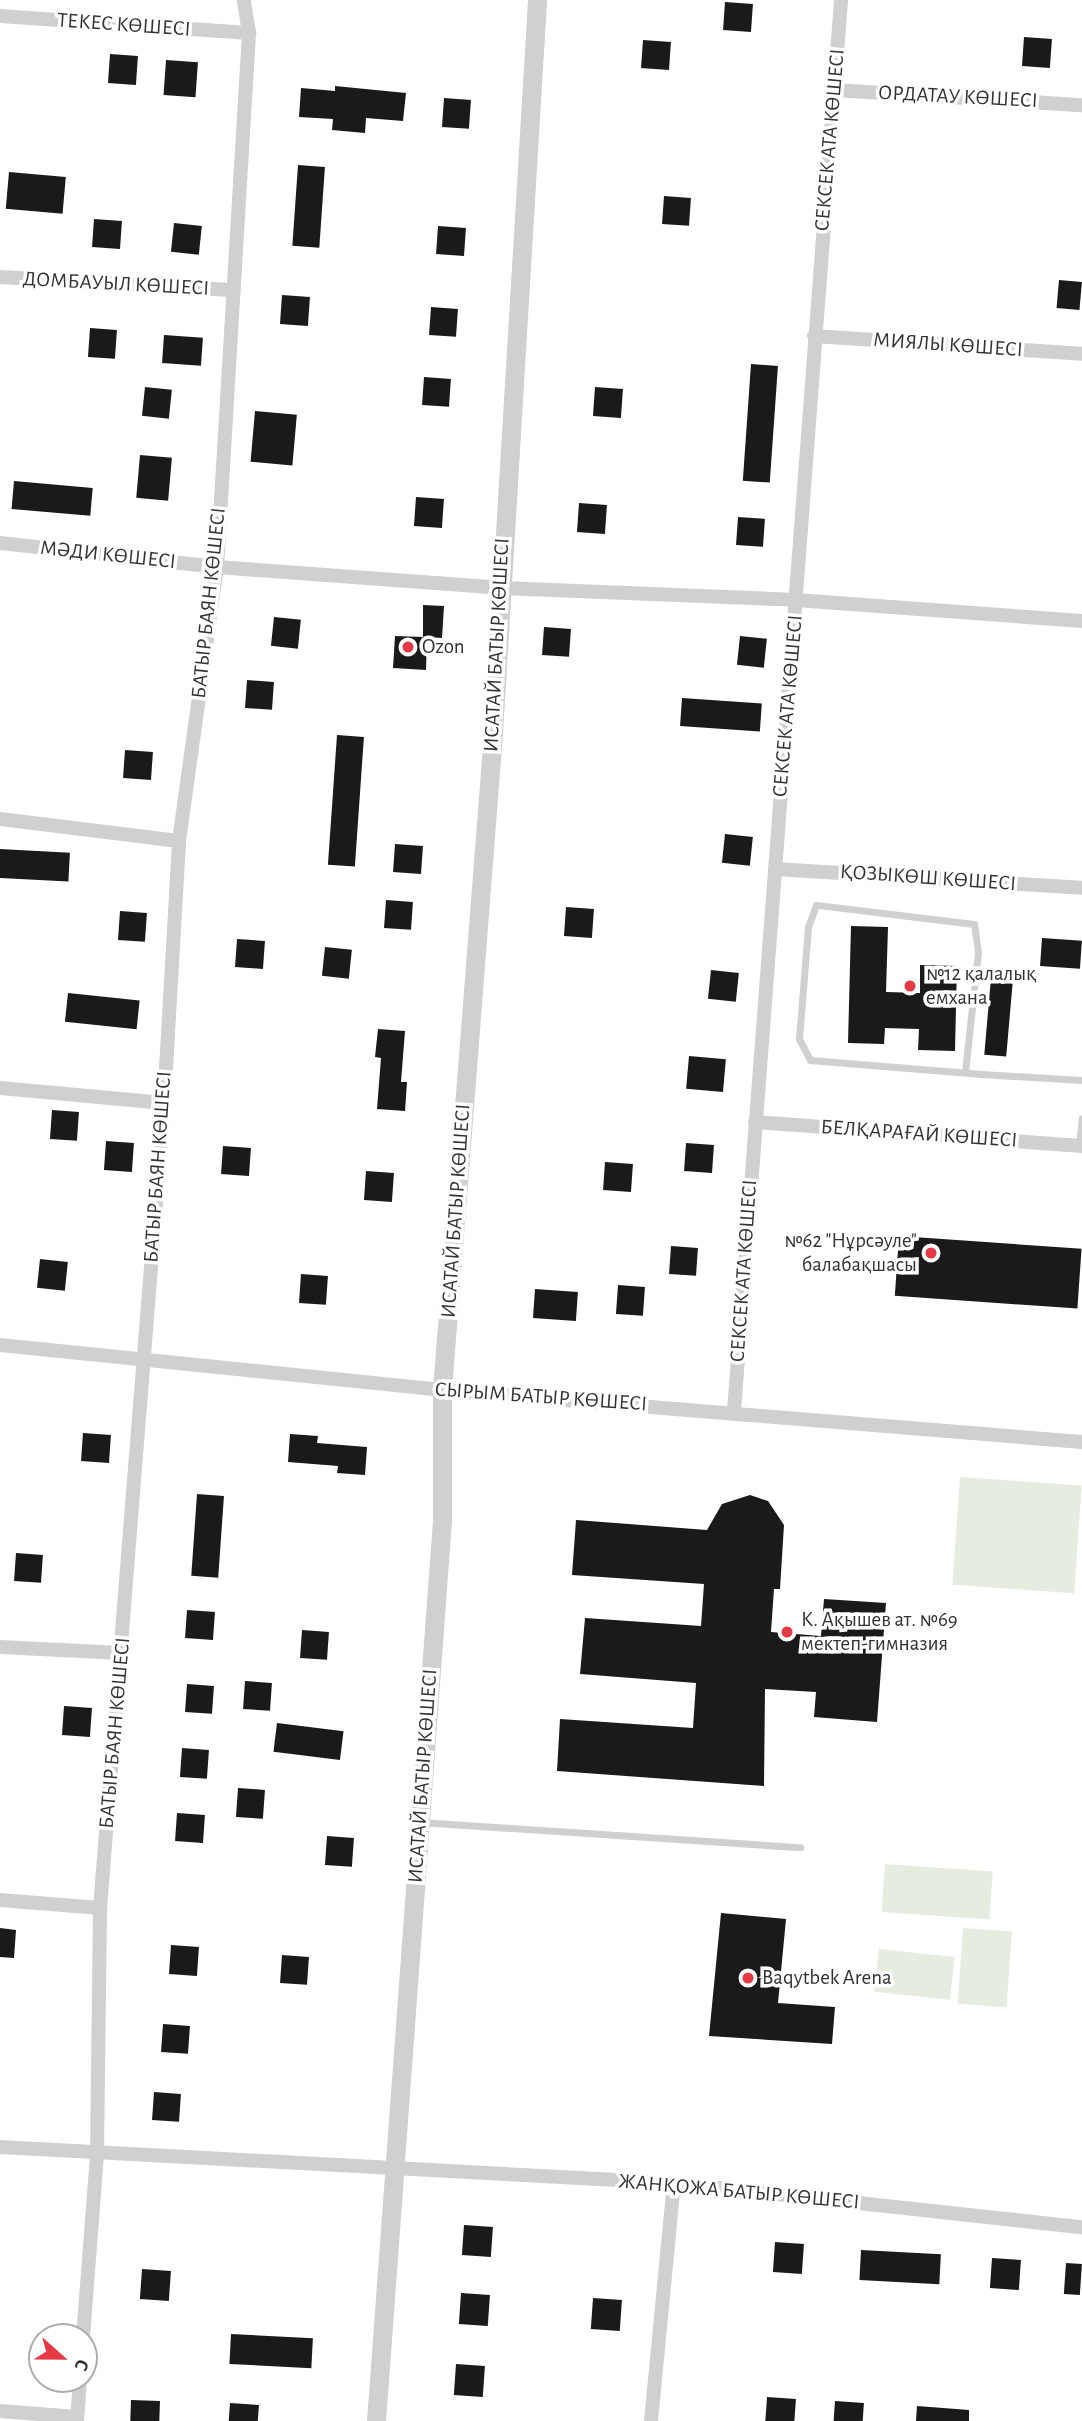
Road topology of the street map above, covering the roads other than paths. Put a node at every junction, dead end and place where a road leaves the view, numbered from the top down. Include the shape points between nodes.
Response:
1 (244, 0) edge
2 (537, 0) edge
3 (841, 0) edge
4 (0, 16) edge
5 (249, 33) junction
6 (834, 90) junction
7 (1082, 104) edge
8 (0, 277) edge
9 (232, 290) junction
10 (814, 335) junction
11 (1082, 354) edge
12 (0, 543) edge
13 (217, 567) junction
14 (500, 588) junction
15 (796, 600) junction
16 (1082, 621) edge
17 (0, 819) edge
18 (179, 841) junction
19 (775, 869) junction
20 (1082, 888) edge
21 (965, 1072) junction
22 (1082, 1080) edge
23 (0, 1088) edge
24 (164, 1103) junction
25 (1082, 1118) edge
26 (755, 1122) junction
27 (1081, 1146) edge
28 (0, 1345) edge
29 (143, 1358) junction
30 (442, 1390) junction
31 (734, 1411) junction
32 (1082, 1442) edge
33 (0, 1647) edge
34 (121, 1653) junction
35 (419, 1822) junction
36 (800, 1847) dead end
37 (0, 1900) edge
38 (100, 1908) junction
39 (0, 2147) edge
40 (97, 2155) junction
41 (394, 2168) junction
42 (674, 2183) junction
43 (1082, 2227) edge
44 (84, 2323) edge
45 (79, 2393) edge
46 (0, 2411) edge
47 (77, 2419) edge
48 (376, 2421) edge
49 (652, 2421) edge

1 - 5 street, БАТЫР БАЯН КӨШЕСІ
2 - 14 street, ИСАТАЙ БАТЫР КӨШЕСІ
3 - 6 street, СЕКСЕК АТА КӨШЕСІ
4 - 5 street, ТЕКЕС КӨШЕСІ
5 - 9 street, БАТЫР БАЯН КӨШЕСІ
6 - 7 street, ОРДАТАУ КӨШЕСІ
6 - 10 street, СЕКСЕК АТА КӨШЕСІ
8 - 9 street, ДОМБАУЫЛ КӨШЕСІ
9 - 13 street, БАТЫР БАЯН КӨШЕСІ
10 - 11 street, МИЯЛЫ КӨШЕСІ
10 - 15 street, СЕКСЕК АТА КӨШЕСІ
12 - 13 street, МӘДИ КӨШЕСІ
13 - 14 street, МӘДИ КӨШЕСІ
13 - 18 street, БАТЫР БАЯН КӨШЕСІ
14 - 15 street, МӘДИ КӨШЕСІ
14 - 30 street, ИСАТАЙ БАТЫР КӨШЕСІ
15 - 16 street, МӘДИ КӨШЕСІ
15 - 19 street, СЕКСЕК АТА КӨШЕСІ
17 - 18 street
18 - 24 street, БАТЫР БАЯН КӨШЕСІ
19 - 20 street, ҚОЗЫКӨШ КӨШЕСІ
19 - 26 street, СЕКСЕК АТА КӨШЕСІ
21 - 21 lane via 978,952 974,924 816,905 808,927 799,1039 810,1060
21 - 22 lane
23 - 24 street
24 - 29 street, БАТЫР БАЯН КӨШЕСІ
25 - 27 lane
26 - 27 street, БЕЛҚАРАҒАЙ КӨШЕСІ
26 - 31 street, СЕКСЕК АТА КӨШЕСІ
28 - 29 street, СЫРЫМ БАТЫР КӨШЕСІ
29 - 30 street, СЫРЫМ БАТЫР КӨШЕСІ
29 - 34 street, БАТЫР БАЯН КӨШЕСІ
30 - 31 street, СЫРЫМ БАТЫР КӨШЕСІ
30 - 35 street, ИСАТАЙ БАТЫР КӨШЕСІ via 442,1521
31 - 32 street, СЫРЫМ БАТЫР КӨШЕСІ
33 - 34 street
34 - 38 street, БАТЫР БАЯН КӨШЕСІ
35 - 36 lane
35 - 41 street, ИСАТАЙ БАТЫР КӨШЕСІ
37 - 38 street
38 - 40 street, БАТЫР БАЯН КӨШЕСІ
39 - 40 street, ЖАНҚОЖА БАТЫР КӨШЕСІ
40 - 41 street, ЖАНҚОЖА БАТЫР КӨШЕСІ
40 - 44 street, БАТЫР БАЯН КӨШЕСІ
41 - 42 street, ЖАНҚОЖА БАТЫР КӨШЕСІ
41 - 48 street, ИСАТАЙ БАТЫР КӨШЕСІ
42 - 43 street, ЖАНҚОЖА БАТЫР КӨШЕСІ
42 - 49 street
45 - 47 street
46 - 47 street

